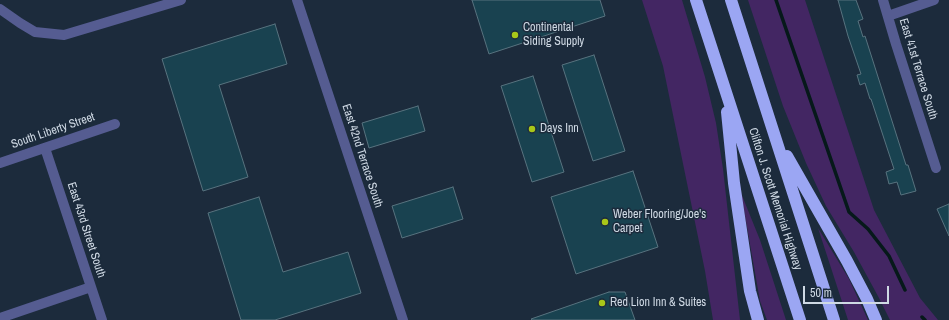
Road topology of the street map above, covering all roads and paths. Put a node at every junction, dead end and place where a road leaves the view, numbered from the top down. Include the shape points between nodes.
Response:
1 (182, 0) edge
2 (297, 0) edge
3 (696, 0) edge
4 (731, 0) edge
5 (883, 0) edge
6 (934, 0) edge
7 (0, 9) edge
8 (888, 16) junction
9 (724, 86) junction
10 (114, 124) dead end
11 (774, 134) junction
12 (45, 148) junction
13 (0, 163) edge
14 (936, 168) dead end
15 (91, 287) junction
16 (0, 318) edge
17 (102, 320) edge
18 (403, 320) edge
19 (758, 320) edge
20 (800, 320) edge
21 (834, 320) edge
22 (876, 320) edge

1 - 7 street via 64,35 35,32
2 - 18 street, East 42nd Terrace South
3 - 9 highway
4 - 11 highway
5 - 8 street, East 41st Terrace South
6 - 8 street
8 - 14 street, East 41st Terrace South
9 - 19 highway via 734,182 750,291
9 - 20 highway, Clifton J. Scott Memorial Highway
10 - 12 street, South Liberty Street
11 - 21 highway, Clifton J. Scott Memorial Highway
11 - 22 highway via 847,261
12 - 13 street, South Liberty Street
12 - 15 street, East 43rd Street South
15 - 16 street
15 - 17 street, East 43rd Street South

